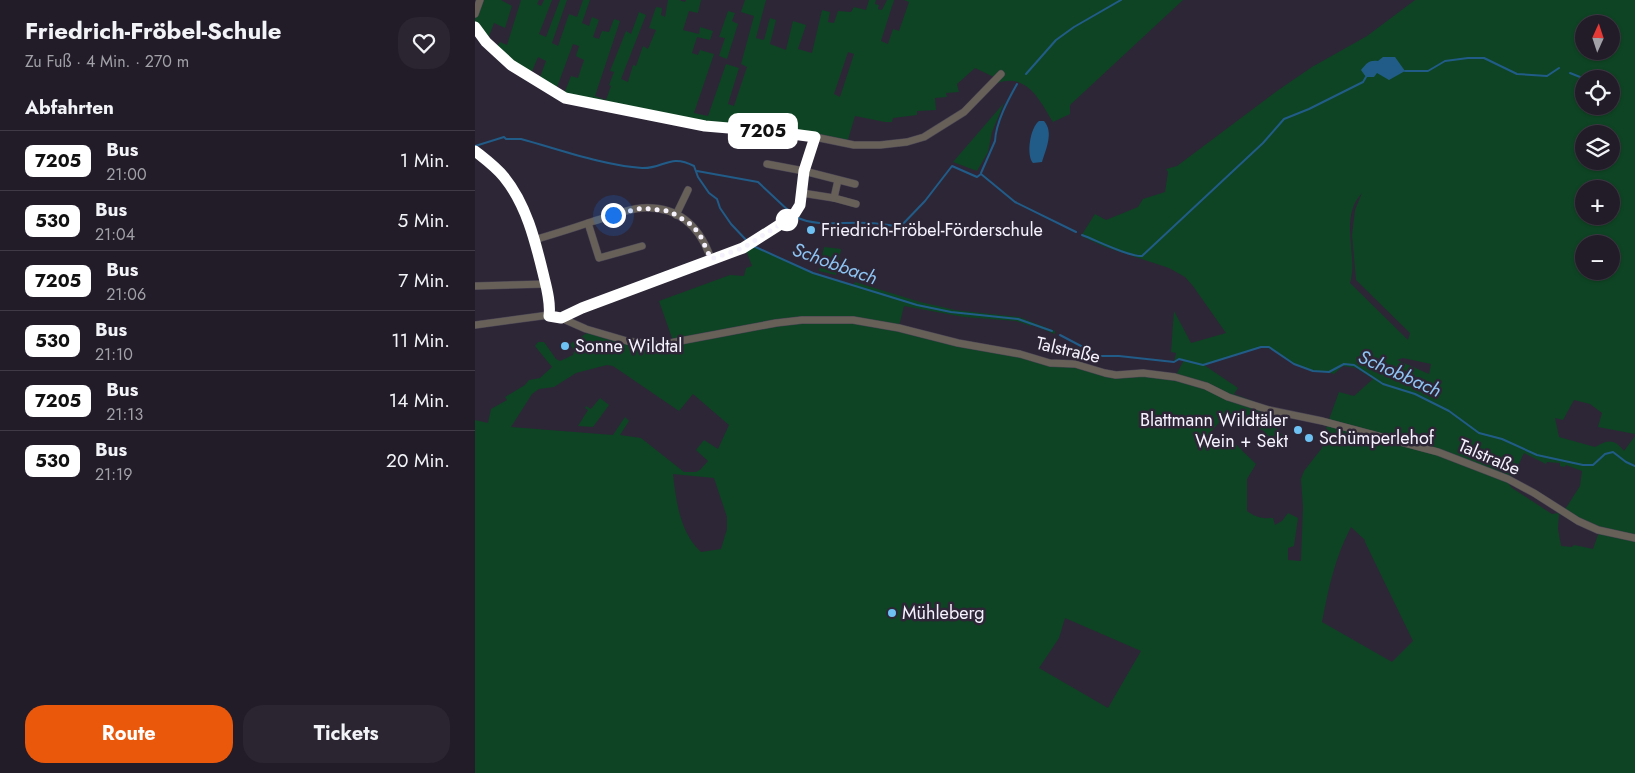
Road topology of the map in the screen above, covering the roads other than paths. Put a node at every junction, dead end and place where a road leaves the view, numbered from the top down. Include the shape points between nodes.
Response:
1 (480, 0) edge
2 (475, 14) edge
3 (475, 28) edge
4 (1001, 74) dead end
5 (815, 137) junction
6 (475, 151) edge
7 (767, 164) dead end
8 (804, 171) junction
9 (838, 180) junction
10 (855, 184) dead end
11 (688, 190) dead end
12 (802, 193) junction
13 (834, 198) junction
14 (855, 204) dead end
15 (677, 215) junction
16 (589, 223) junction
17 (535, 240) junction
18 (642, 246) dead end
19 (711, 259) junction
20 (545, 284) junction
21 (475, 286) edge
22 (549, 316) junction
23 (561, 318) junction
24 (475, 325) edge
25 (1635, 538) edge

1 - 2 street
3 - 5 street via 511,65 565,98 705,126
4 - 5 street via 964,112 924,137 863,146
5 - 8 street
6 - 17 street via 504,177 522,206
7 - 8 street
8 - 9 street
8 - 12 street
9 - 10 street
9 - 13 street
11 - 15 street
12 - 13 street
12 - 19 street via 795,213 775,229 750,244
13 - 14 street
15 - 16 street via 642,208
15 - 19 street via 699,233
16 - 17 street
16 - 18 street via 599,258
17 - 20 street
19 - 23 street
20 - 21 street
20 - 22 street
22 - 23 street, Talstraße
22 - 24 street, Talstraße
23 - 25 street, Talstraße via 627,341 659,345 775,323 853,320 1116,375 1143,373 1175,377 1269,410 1438,452 1508,479 1598,530

